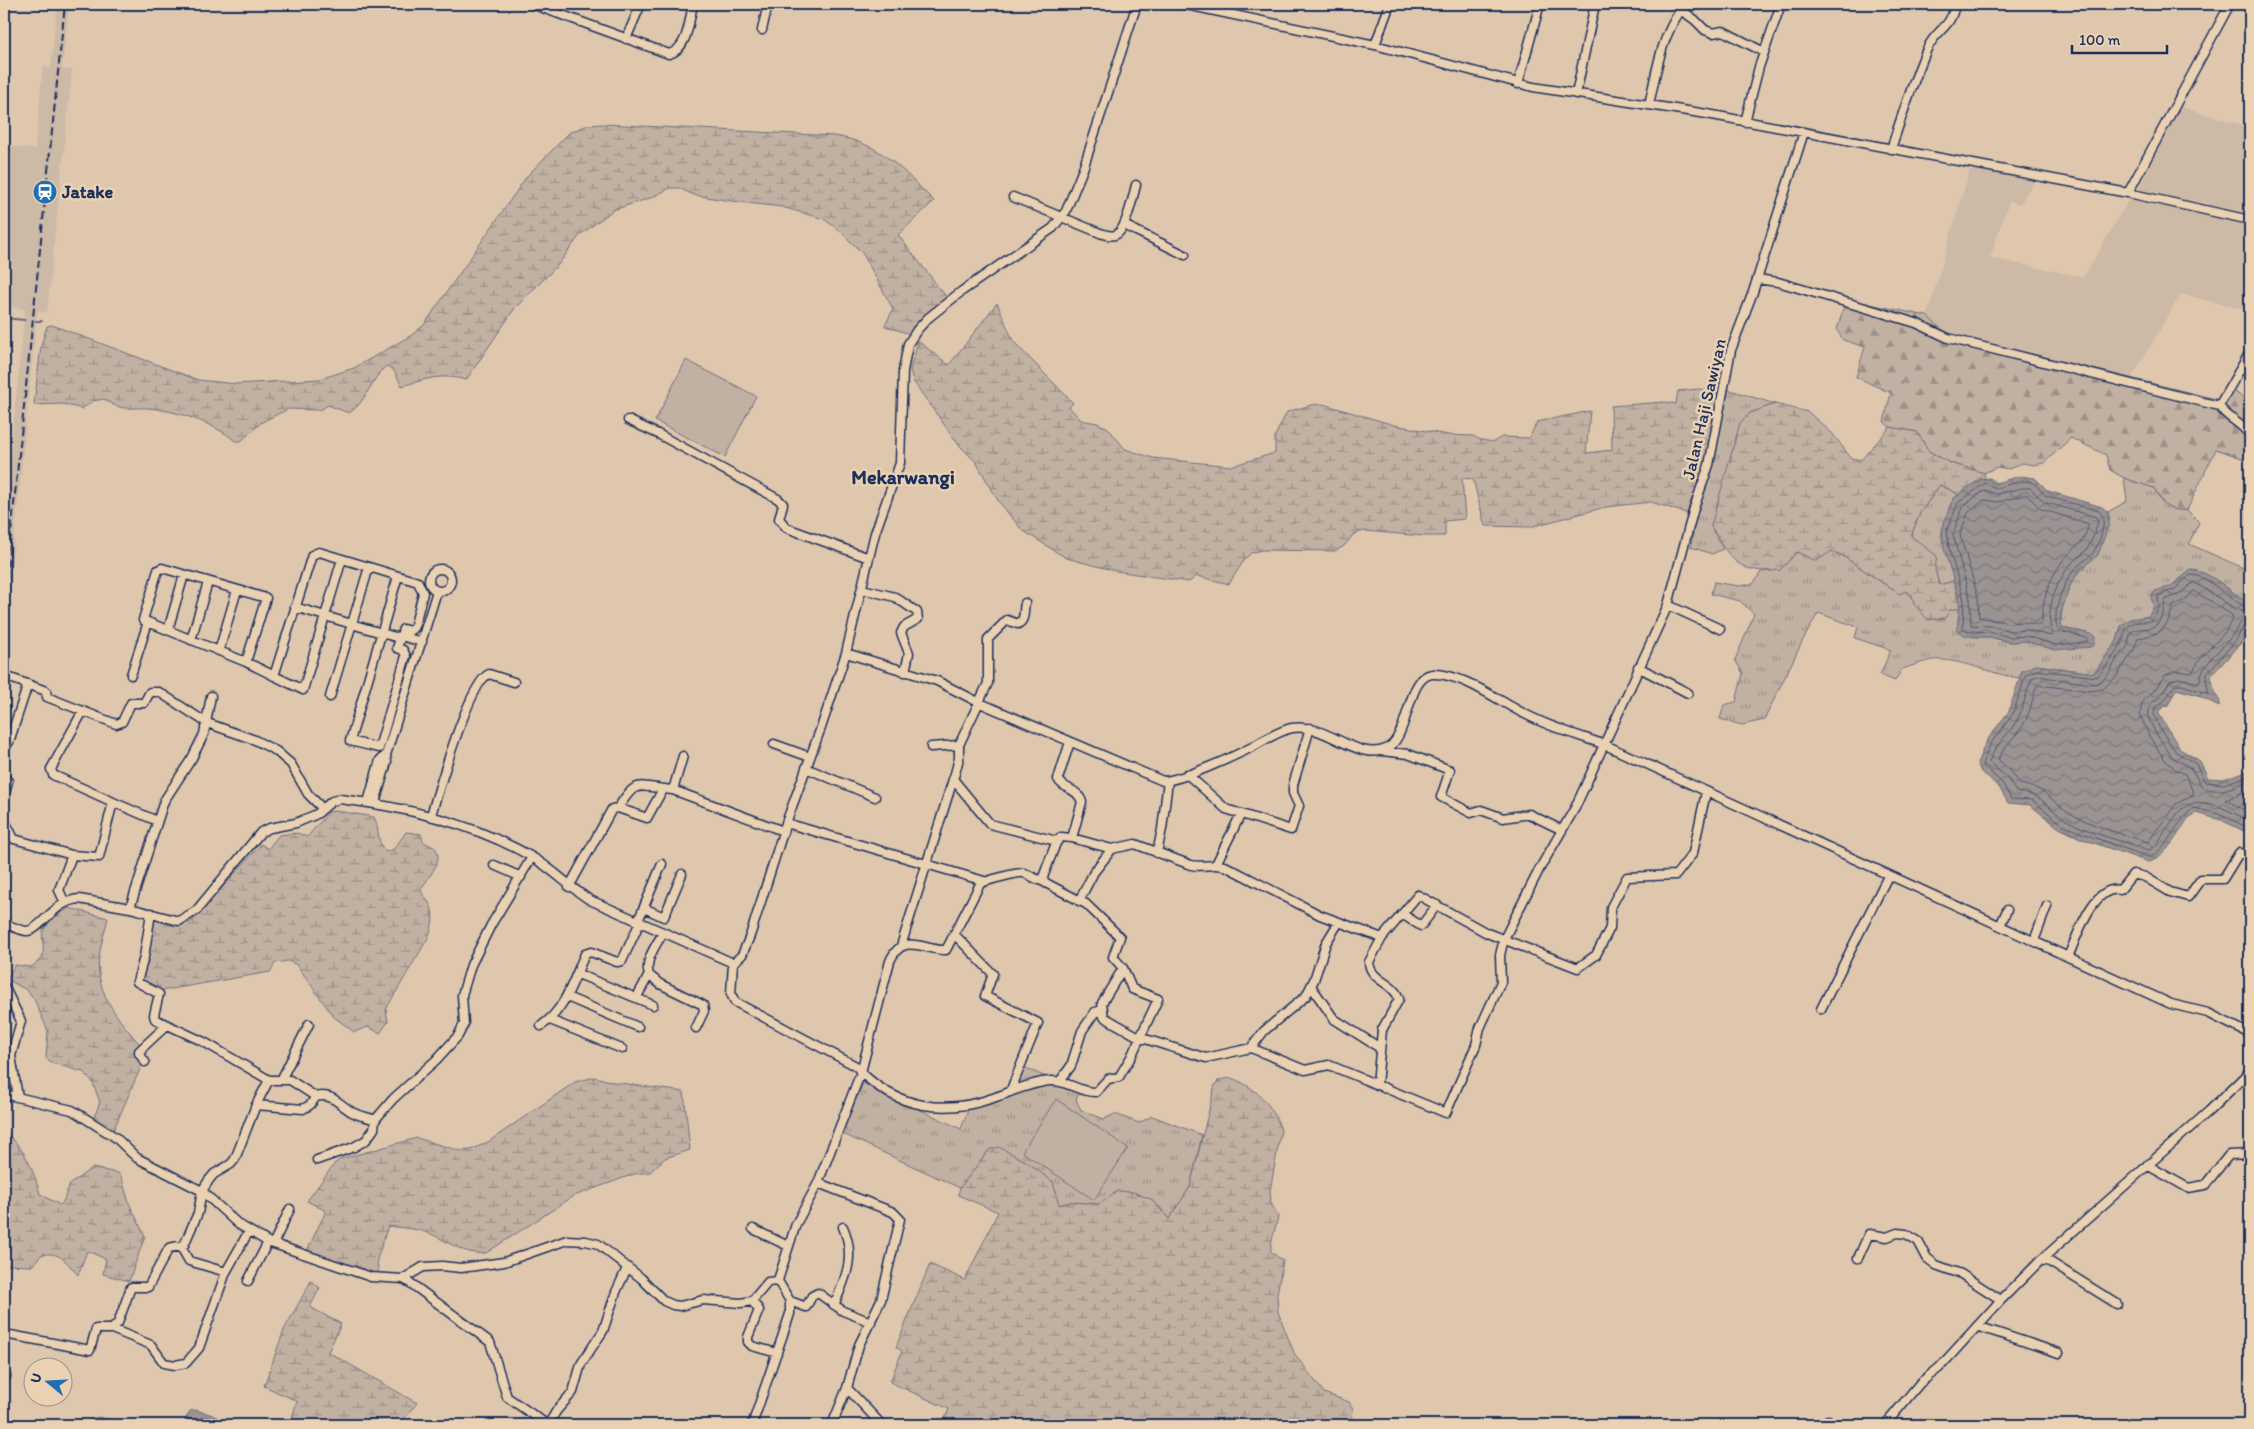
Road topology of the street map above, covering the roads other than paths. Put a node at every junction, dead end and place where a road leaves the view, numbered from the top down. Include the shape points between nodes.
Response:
1 (532, 4) edge
2 (641, 4) edge
3 (694, 4) edge
4 (768, 4) edge
5 (1137, 4) edge
6 (1182, 4) edge
7 (1390, 4) edge
8 (1540, 4) edge
9 (1595, 4) edge
10 (1673, 4) edge
11 (1781, 4) edge
12 (1955, 4) edge
13 (2230, 4) edge
14 (1682, 10) junction
15 (762, 30) dead end
16 (626, 39) junction
17 (1375, 45) junction
18 (1764, 52) junction
19 (1518, 84) junction
20 (1576, 94) junction
21 (1649, 106) junction
22 (1745, 122) junction
23 (1804, 132) junction
24 (1891, 149) junction
25 (1136, 185) dead end
26 (2128, 193) junction
27 (1013, 197) dead end
28 (1062, 218) junction
29 (2250, 220) edge
30 (1124, 225) junction
31 (1185, 255) dead end
32 (1757, 279) junction
33 (2250, 352) edge
34 (2218, 406) junction
35 (628, 420) dead end
36 (2250, 435) edge
37 (869, 558) junction
38 (342, 559) junction
39 (369, 568) junction
40 (184, 575) junction
41 (398, 576) junction
42 (208, 582) junction
43 (862, 589) junction
44 (237, 590) junction
45 (437, 591) dead end
46 (1025, 603) dead end
47 (1668, 604) junction
48 (295, 607) junction
49 (325, 616) junction
50 (148, 622) junction
51 (352, 624) junction
52 (1720, 629) dead end
53 (168, 630) junction
54 (381, 633) junction
55 (399, 638) junction
56 (191, 640) junction
57 (421, 644) junction
58 (219, 651) junction
59 (846, 653) junction
60 (246, 662) junction
61 (1638, 667) junction
62 (905, 672) junction
63 (131, 675) dead end
64 (5, 676) edge
65 (274, 676) junction
66 (514, 682) dead end
67 (28, 684) junction
68 (1688, 693) dead end
69 (211, 696) dead end
70 (330, 697) dead end
71 (980, 703) junction
72 (83, 711) junction
73 (207, 723) junction
74 (1310, 728) junction
75 (1070, 742) junction
76 (774, 744) dead end
77 (1603, 744) junction
78 (958, 745) junction
79 (931, 747) dead end
80 (4, 750) edge
81 (1380, 750) junction
82 (683, 756) dead end
83 (810, 756) junction
84 (806, 768) junction
85 (1187, 774) junction
86 (4, 778) edge
87 (953, 779) junction
88 (1168, 781) junction
89 (670, 789) junction
90 (1706, 792) junction
91 (875, 797) dead end
92 (4, 798) edge
93 (113, 802) junction
94 (372, 803) junction
95 (618, 808) junction
96 (323, 809) junction
97 (1241, 814) junction
98 (431, 815) junction
99 (4, 819) edge
100 (157, 821) junction
101 (785, 827) junction
102 (1562, 830) junction
103 (1072, 838) junction
104 (1057, 841) junction
105 (1112, 849) junction
106 (1157, 854) junction
107 (72, 855) junction
108 (2250, 856) edge
109 (532, 857) junction
110 (662, 864) dead end
111 (1216, 864) junction
112 (494, 865) dead end
113 (926, 865) junction
114 (682, 874) dead end
115 (1888, 876) junction
116 (521, 877) junction
117 (1040, 880) junction
118 (984, 882) junction
119 (569, 887) junction
120 (1080, 901) junction
121 (65, 903) junction
122 (1437, 905) junction
123 (2047, 906) dead end
124 (130, 908) junction
125 (644, 908) junction
126 (2007, 910) dead end
127 (151, 913) junction
128 (1402, 914) junction
129 (639, 922) junction
130 (1339, 922) junction
131 (4, 923) edge
132 (2000, 926) junction
133 (663, 932) junction
134 (955, 935) junction
135 (1382, 938) junction
136 (1504, 939) junction
137 (2034, 942) junction
138 (901, 946) junction
139 (2068, 957) junction
140 (733, 963) junction
141 (1123, 968) junction
142 (578, 974) junction
143 (648, 975) junction
144 (4, 986) edge
145 (1311, 986) junction
146 (639, 993) dead end
147 (567, 997) junction
148 (653, 1005) dead end
149 (1821, 1009) dead end
150 (1103, 1010) junction
151 (550, 1020) junction
152 (309, 1024) dead end
153 (167, 1025) junction
154 (541, 1026) dead end
155 (638, 1027) dead end
156 (696, 1028) dead end
157 (2250, 1034) edge
158 (1139, 1037) junction
159 (1251, 1048) junction
160 (1380, 1048) junction
161 (622, 1049) dead end
162 (145, 1062) dead end
163 (2250, 1071) edge
164 (861, 1072) junction
165 (269, 1080) junction
166 (281, 1080) junction
167 (1060, 1081) junction
168 (1378, 1085) junction
169 (1010, 1092) junction
170 (4, 1094) edge
171 (18, 1097) junction
172 (316, 1098) junction
173 (256, 1105) junction
174 (375, 1120) junction
175 (2250, 1154) edge
176 (317, 1160) dead end
177 (2147, 1165) junction
178 (818, 1182) junction
179 (202, 1191) junction
180 (290, 1209) dead end
181 (843, 1227) dead end
182 (753, 1229) dead end
183 (249, 1231) junction
184 (270, 1243) junction
185 (788, 1246) junction
186 (181, 1247) junction
187 (1858, 1258) dead end
188 (2041, 1260) junction
189 (627, 1268) junction
190 (226, 1272) junction
191 (403, 1279) junction
192 (248, 1280) dead end
193 (778, 1281) junction
194 (2001, 1300) junction
195 (752, 1301) junction
196 (790, 1301) junction
197 (2117, 1304) dead end
198 (834, 1305) junction
199 (871, 1322) junction
200 (1977, 1326) junction
201 (112, 1329) junction
202 (4, 1338) edge
203 (777, 1353) junction
204 (2058, 1353) dead end
205 (846, 1388) junction
206 (548, 1425) edge
207 (752, 1425) edge
208 (832, 1425) edge
209 (882, 1425) edge
210 (1885, 1425) edge

1 - 16 street
2 - 16 street
3 - 16 street via 682,46 676,52 669,54
4 - 15 street
5 - 28 street via 1076,189
6 - 17 street
7 - 17 street
8 - 19 street
9 - 20 street
10 - 14 street
11 - 18 street
12 - 24 street via 1951,20 1928,47
13 - 26 street
14 - 18 street via 1705,30 1725,32
14 - 21 street via 1666,38
17 - 19 street
18 - 22 street
19 - 20 street
20 - 21 street
21 - 22 street
22 - 23 street
23 - 24 street
23 - 32 street, Jalan Haji Sawiyan
24 - 26 street
25 - 30 street
26 - 29 street
27 - 28 street
28 - 30 street via 1110,236 1119,233
28 - 37 street via 1045,234 962,291 928,318 911,337 905,351 903,371 900,463
30 - 31 street
32 - 34 street via 1778,282 1916,323 1948,338
32 - 47 street, Jalan Haji Sawiyan via 1731,350 1708,466
33 - 34 street
34 - 36 street via 2241,423
35 - 37 street via 778,498 782,504 779,519 788,528
37 - 43 street
38 - 39 street
38 - 48 street via 319,552 312,554
38 - 49 street
39 - 41 street
39 - 51 street
40 - 42 street
40 - 50 street via 162,568 158,570 143,620
40 - 53 street
41 - 54 street
41 - 55 street via 418,582 423,593 414,628 410,632 403,629
42 - 44 street
42 - 56 street
43 - 59 street
43 - 62 street via 895,597 918,613 917,620 904,627 901,633 909,653
44 - 58 street
44 - 60 street via 266,598
45 - 57 street
46 - 71 street via 1021,623 1006,621 988,639 989,680
47 - 52 street
47 - 61 street, Jalan Haji Sawiyan
48 - 49 street
48 - 65 street
49 - 51 street
49 - 65 street via 304,690
50 - 53 street
50 - 63 street
51 - 54 street
51 - 70 street
53 - 56 street
54 - 55 street
54 - 55 street via 350,741 379,748 406,656 397,648
55 - 57 street
56 - 58 street
57 - 94 street
58 - 60 street
59 - 62 street
59 - 83 street
60 - 65 street
61 - 68 street
61 - 77 street, Jalan Haji Sawiyan
62 - 71 street via 937,681
64 - 67 street
66 - 98 street via 489,674 478,683
67 - 72 street via 46,691 47,698
67 - 80 street
69 - 73 street
71 - 75 street
71 - 78 street
72 - 73 street via 116,724 122,722 131,703 144,703 150,692 160,692
72 - 93 street via 50,769 53,775
73 - 96 street via 276,751 290,764 308,794
73 - 100 street via 192,758 164,801
74 - 81 street via 1363,750
74 - 85 street via 1279,732 1238,754
74 - 97 street via 1293,785 1299,807 1291,830
75 - 88 street via 1158,780
75 - 103 street via 1058,775 1060,783 1075,792 1082,802
76 - 83 street
77 - 81 street via 1539,720 1470,684 1432,674 1419,682 1393,744
77 - 90 street
77 - 102 street, Jalan Haji Sawiyan
78 - 79 street
78 - 87 street via 959,758
81 - 102 street via 1408,754 1450,770 1441,797 1471,813 1481,810 1503,818 1529,814
82 - 89 street
83 - 84 street
84 - 91 street
84 - 101 street
85 - 88 street
85 - 97 street via 1226,809
86 - 92 street via 8,782
87 - 104 street via 990,824
87 - 113 street
88 - 106 street
89 - 95 street via 641,786 630,789
89 - 95 street via 660,792 647,818
89 - 101 street
90 - 115 street
90 - 136 street via 1692,853 1676,876 1626,877 1611,907 1610,928 1596,955 1578,968
93 - 100 street
93 - 107 street via 99,857
94 - 96 street via 336,800
94 - 98 street
95 - 119 street via 610,811
96 - 127 street via 296,823 261,832 196,911 183,920 174,921
97 - 111 street
98 - 109 street via 477,831
99 - 107 street via 14,839
100 - 124 street
101 - 113 street
101 - 140 street via 750,936 742,955
102 - 136 street, Jalan Haji Sawiyan
103 - 104 street via 1061,837
103 - 105 street
104 - 117 street
105 - 106 street via 1135,844
105 - 120 street via 1094,872
106 - 111 street via 1198,867
107 - 121 street via 58,890
108 - 139 street via 2239,853 2223,879 2201,879 2188,896 2170,892 2145,877 2133,874 2120,890 2113,889 2097,899
109 - 116 street
109 - 119 street
110 - 125 street
111 - 130 street
112 - 116 street
113 - 118 street
113 - 138 street
114 - 125 street via 664,917
115 - 132 street
115 - 149 street
116 - 174 street via 471,965 462,995 464,1021 460,1031 443,1053
117 - 118 street via 1022,872
117 - 120 street
118 - 134 street
119 - 129 street
120 - 141 street via 1120,937 1113,957
121 - 124 street via 79,899
121 - 131 street via 55,908 32,931
122 - 128 street via 1418,895
122 - 128 street via 1421,926
122 - 136 street via 1487,934
123 - 137 street
124 - 127 street
125 - 129 street
126 - 132 street
127 - 153 street via 137,982 159,994 154,1015
128 - 135 street
129 - 133 street
129 - 142 street via 622,961 589,952 584,956
130 - 135 street
130 - 145 street via 1326,943
132 - 137 street
133 - 140 street
133 - 143 street via 650,958
134 - 138 street via 945,951 913,944
134 - 169 street via 993,974 985,996 1038,1023
135 - 160 street via 1369,966 1399,999 1384,1024
136 - 168 street, Jalan Haji Sawiyan via 1500,955 1501,982 1446,1113
137 - 139 street
138 - 164 street via 890,961
139 - 157 street via 2171,1004 2208,1013
140 - 164 street via 731,994 735,1002 856,1066
141 - 150 street via 1102,1003
141 - 158 street via 1132,989 1158,999
142 - 147 street
142 - 148 street
143 - 146 street
143 - 156 street via 705,1007
144 - 171 street via 21,1021 11,1056
145 - 159 street via 1302,1001 1264,1031
145 - 160 street via 1334,1019
147 - 151 street
147 - 155 street
150 - 158 street via 1104,1017
150 - 167 street via 1095,1012 1082,1031 1071,1066
151 - 154 street
151 - 161 street
152 - 166 street
153 - 162 street via 139,1051
153 - 165 street via 204,1042
158 - 159 street via 1206,1058
158 - 167 street via 1119,1077 1108,1079 1096,1092
159 - 168 street via 1305,1070 1329,1064
160 - 168 street
163 - 177 street
164 - 169 street via 886,1092 933,1108 971,1104
164 - 178 street
165 - 166 street
165 - 173 street
166 - 172 street via 290,1080
167 - 169 street via 1042,1082
170 - 171 street
171 - 179 street via 72,1110 115,1137 137,1158
172 - 173 street via 302,1109
172 - 174 street via 325,1096 337,1100 353,1113
173 - 179 street via 235,1159 214,1174
174 - 176 street via 366,1140 354,1148
175 - 177 street via 2229,1155 2205,1185 2188,1188
177 - 188 street
178 - 185 street
178 - 199 street via 899,1216 899,1230 883,1292
179 - 183 street
179 - 186 street via 198,1213
180 - 184 street
181 - 198 street via 850,1248 850,1263
182 - 185 street
183 - 184 street
183 - 190 street
184 - 191 street via 371,1277
184 - 192 street
185 - 193 street
186 - 190 street via 189,1261
186 - 201 street via 170,1248 148,1288 131,1287 118,1323
187 - 194 street via 1869,1234 1887,1238 1897,1233 1906,1234 1918,1241 1927,1258 1936,1265 1961,1274
188 - 194 street
188 - 197 street via 2050,1262
189 - 191 street via 598,1244 567,1240 511,1260 467,1268 423,1267
189 - 195 street via 672,1305 703,1300
189 - 206 street via 603,1331 581,1364 573,1392
190 - 201 street via 199,1348 186,1363 164,1362 151,1345
191 - 206 street via 490,1342 507,1397
193 - 195 street via 768,1282
193 - 196 street
194 - 200 street
195 - 203 street via 759,1310 748,1342
196 - 198 street via 806,1307 812,1296 818,1294
196 - 203 street via 790,1314
198 - 199 street
199 - 205 street via 856,1354
200 - 204 street
200 - 210 street via 1920,1383
201 - 202 street via 96,1329 89,1350 10,1335
203 - 207 street
205 - 208 street
205 - 209 street

